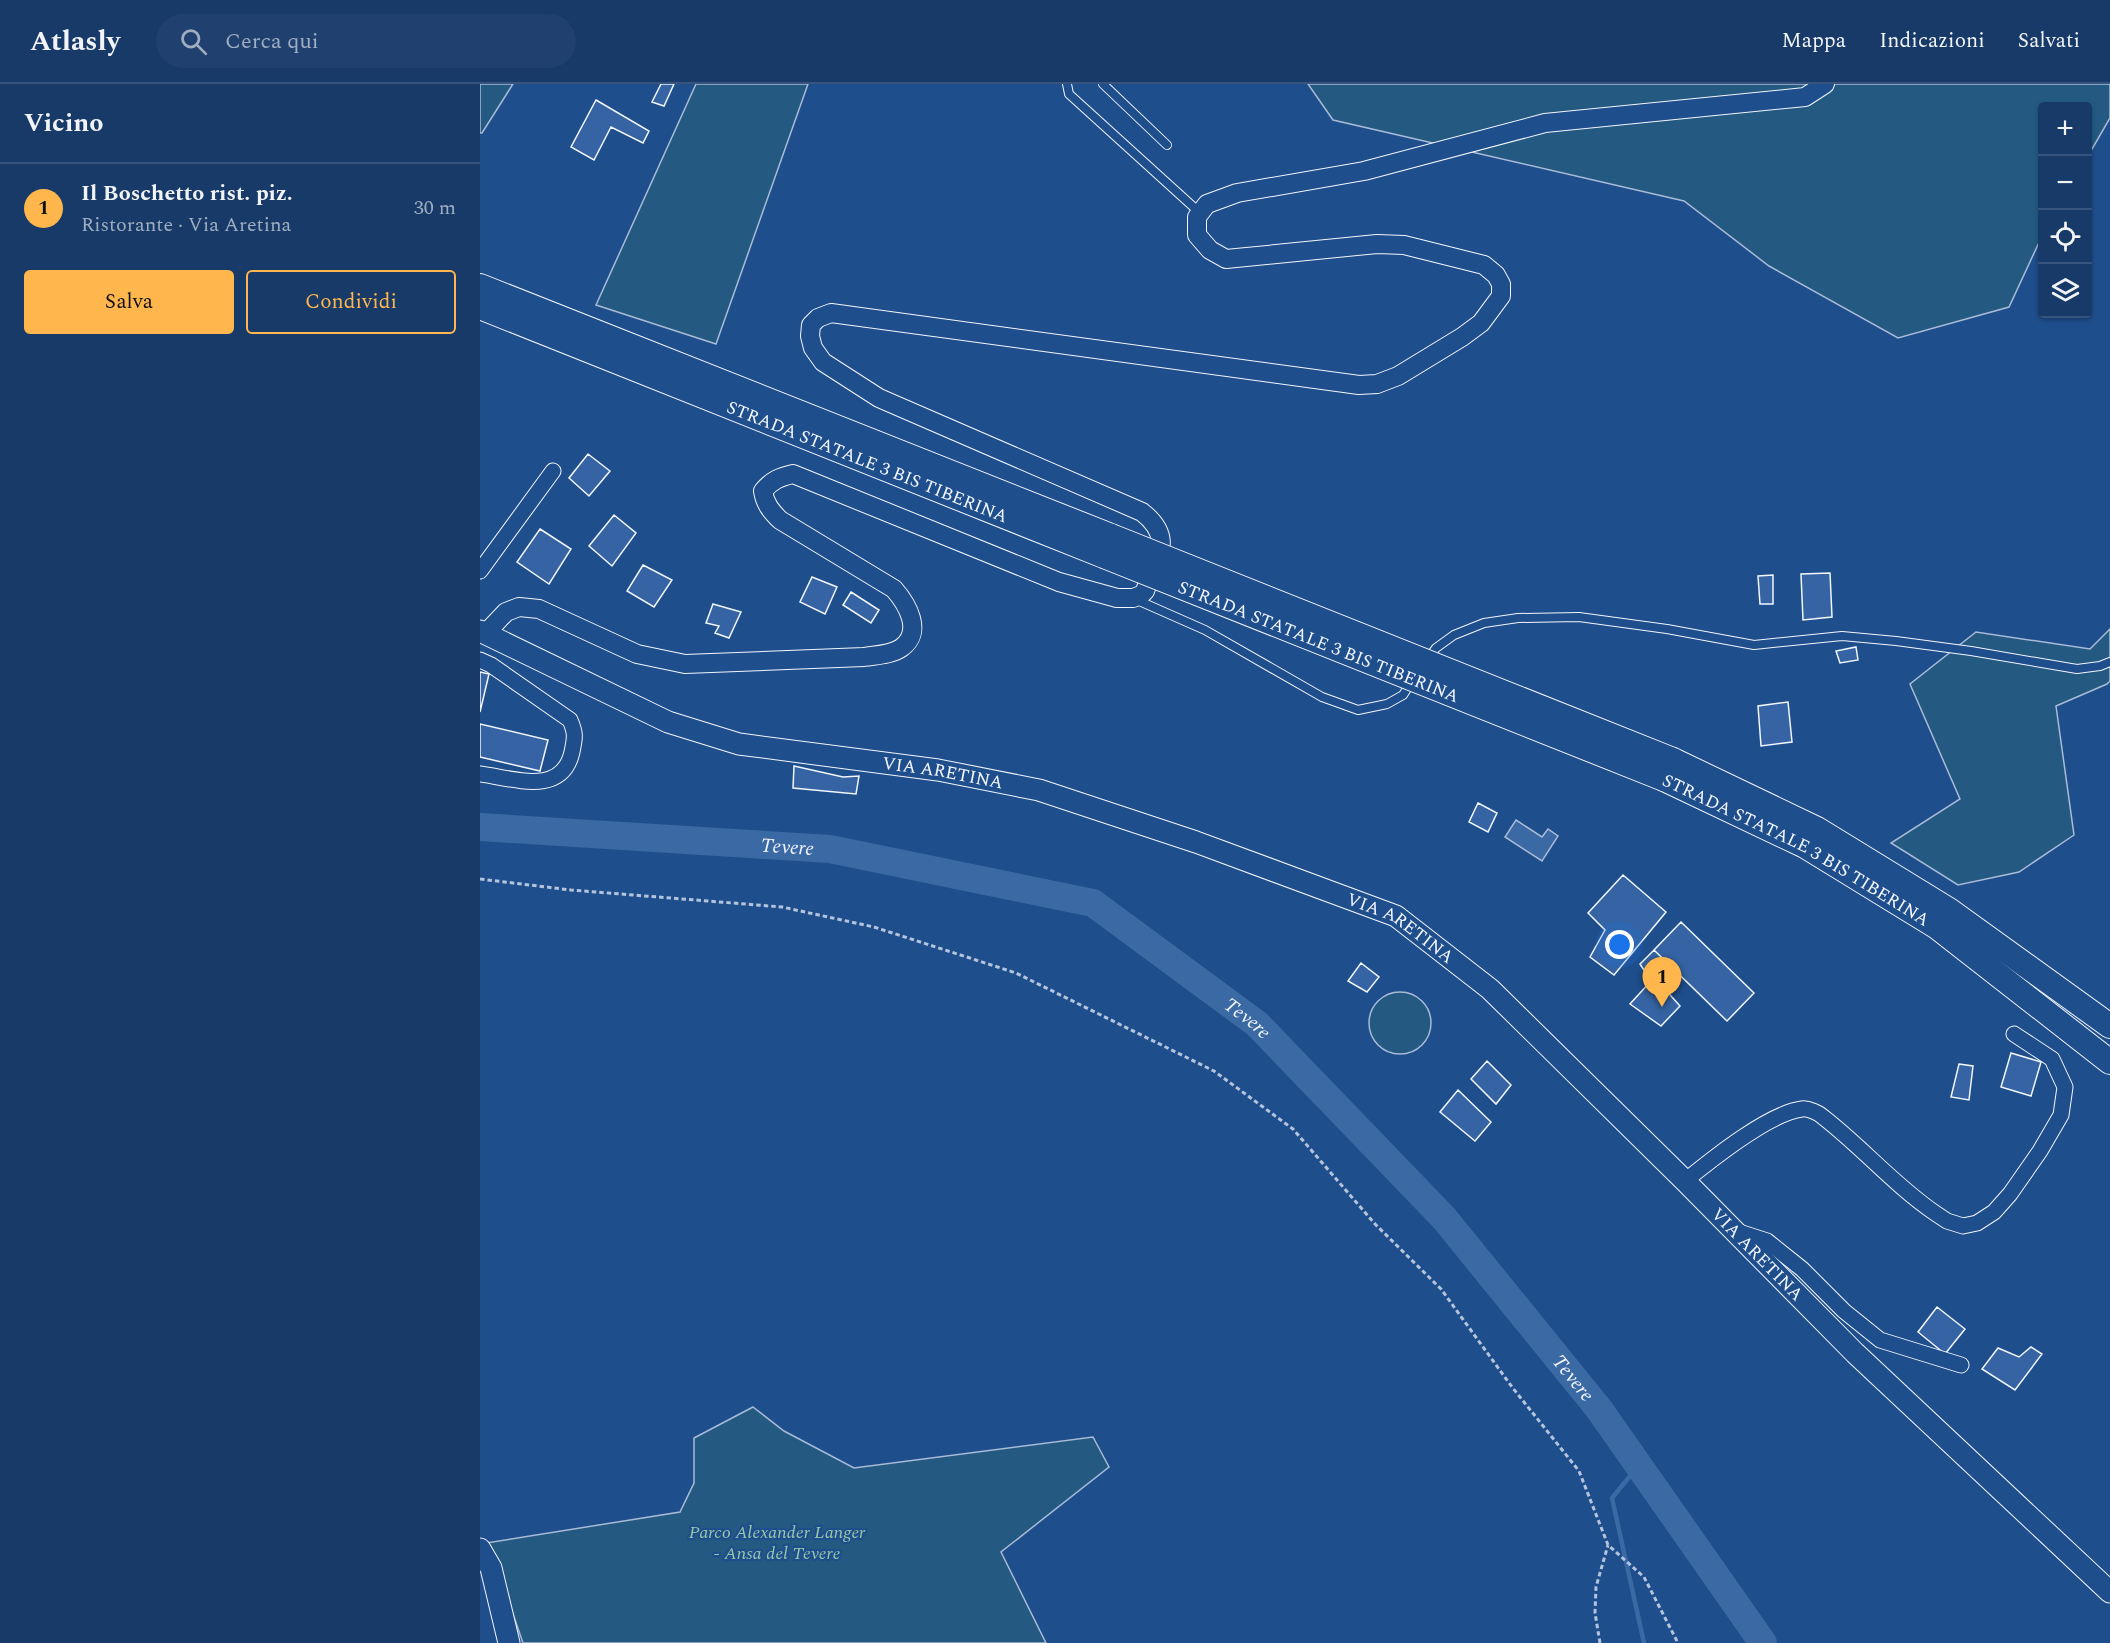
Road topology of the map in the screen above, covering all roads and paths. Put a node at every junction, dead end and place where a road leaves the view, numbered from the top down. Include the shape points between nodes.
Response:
1 (1067, 84) edge
2 (1103, 84) edge
3 (1825, 84) edge
4 (1167, 146) dead end
5 (1200, 213) junction
6 (480, 286) edge
7 (480, 308) edge
8 (553, 471) dead end
9 (1107, 546) junction
10 (480, 571) edge
11 (1133, 598) junction
12 (483, 632) edge
13 (480, 660) edge
14 (2110, 662) edge
15 (1423, 667) dead end
16 (1416, 676) dead end
17 (1669, 769) junction
18 (480, 774) edge
19 (480, 879) edge
20 (2110, 1026) edge
21 (2014, 1034) dead end
22 (2110, 1062) edge
23 (1685, 1181) junction
24 (1734, 1230) junction
25 (1961, 1365) dead end
26 (1608, 1545) junction
27 (480, 1549) edge
28 (2110, 1592) edge
29 (509, 1643) edge
30 (1600, 1643) edge
31 (1678, 1643) edge

1 - 5 lane via 1070,94
2 - 4 lane
3 - 5 street via 1805,97 1545,123 1364,171 1237,193 1207,204
5 - 11 street via 1197,235 1210,250 1226,259 1377,244 1404,245 1484,265 1501,284 1501,296 1481,323 1462,338 1398,376 1377,384 1359,385 831,313 811,325 813,348 823,362 879,398 1152,519 1162,542 1145,591
6 - 9 highway, STRADA STATALE 3 BIS TIBERINA
7 - 9 highway, STRADA STATALE 3 BIS TIBERINA
8 - 10 street
9 - 17 highway, STRADA STATALE 3 BIS TIBERINA, bridge
11 - 12 street via 1059,582 793,474 770,482 763,491 768,508 780,520 894,589 904,600 913,624 909,639 901,648 864,657 685,664 637,654 539,609 519,607 506,612
11 - 16 lane via 1205,630 1322,697 1358,710 1387,704 1403,695
12 - 23 main road, VIA ARETINA via 668,722 738,744 938,770 1039,790 1196,842 1396,916 1490,989
13 - 18 street via 570,720 576,734 570,764 559,776 543,782
14 - 15 lane via 2077,669 1971,651 1842,636 1754,645 1590,619 1528,618 1484,622 1454,635 1436,648
17 - 20 highway, STRADA STATALE 3 BIS TIBERINA via 1827,835 1949,910
17 - 22 highway, STRADA STATALE 3 BIS TIBERINA via 1937,927
19 - 26 path via 782,906 874,927 1016,973 1214,1071 1293,1129 1375,1224 1441,1289 1512,1388 1579,1471
21 - 23 street via 2052,1059 2065,1087 2061,1115 2010,1194 1977,1223 1963,1226 1947,1221 1821,1115 1804,1108 1780,1116 1726,1147
23 - 24 main road, VIA ARETINA
24 - 25 street via 1767,1241 1880,1340
24 - 28 main road, VIA ARETINA via 1856,1353
26 - 30 path via 1596,1587
26 - 31 path via 1644,1577
27 - 29 main road via 491,1568

